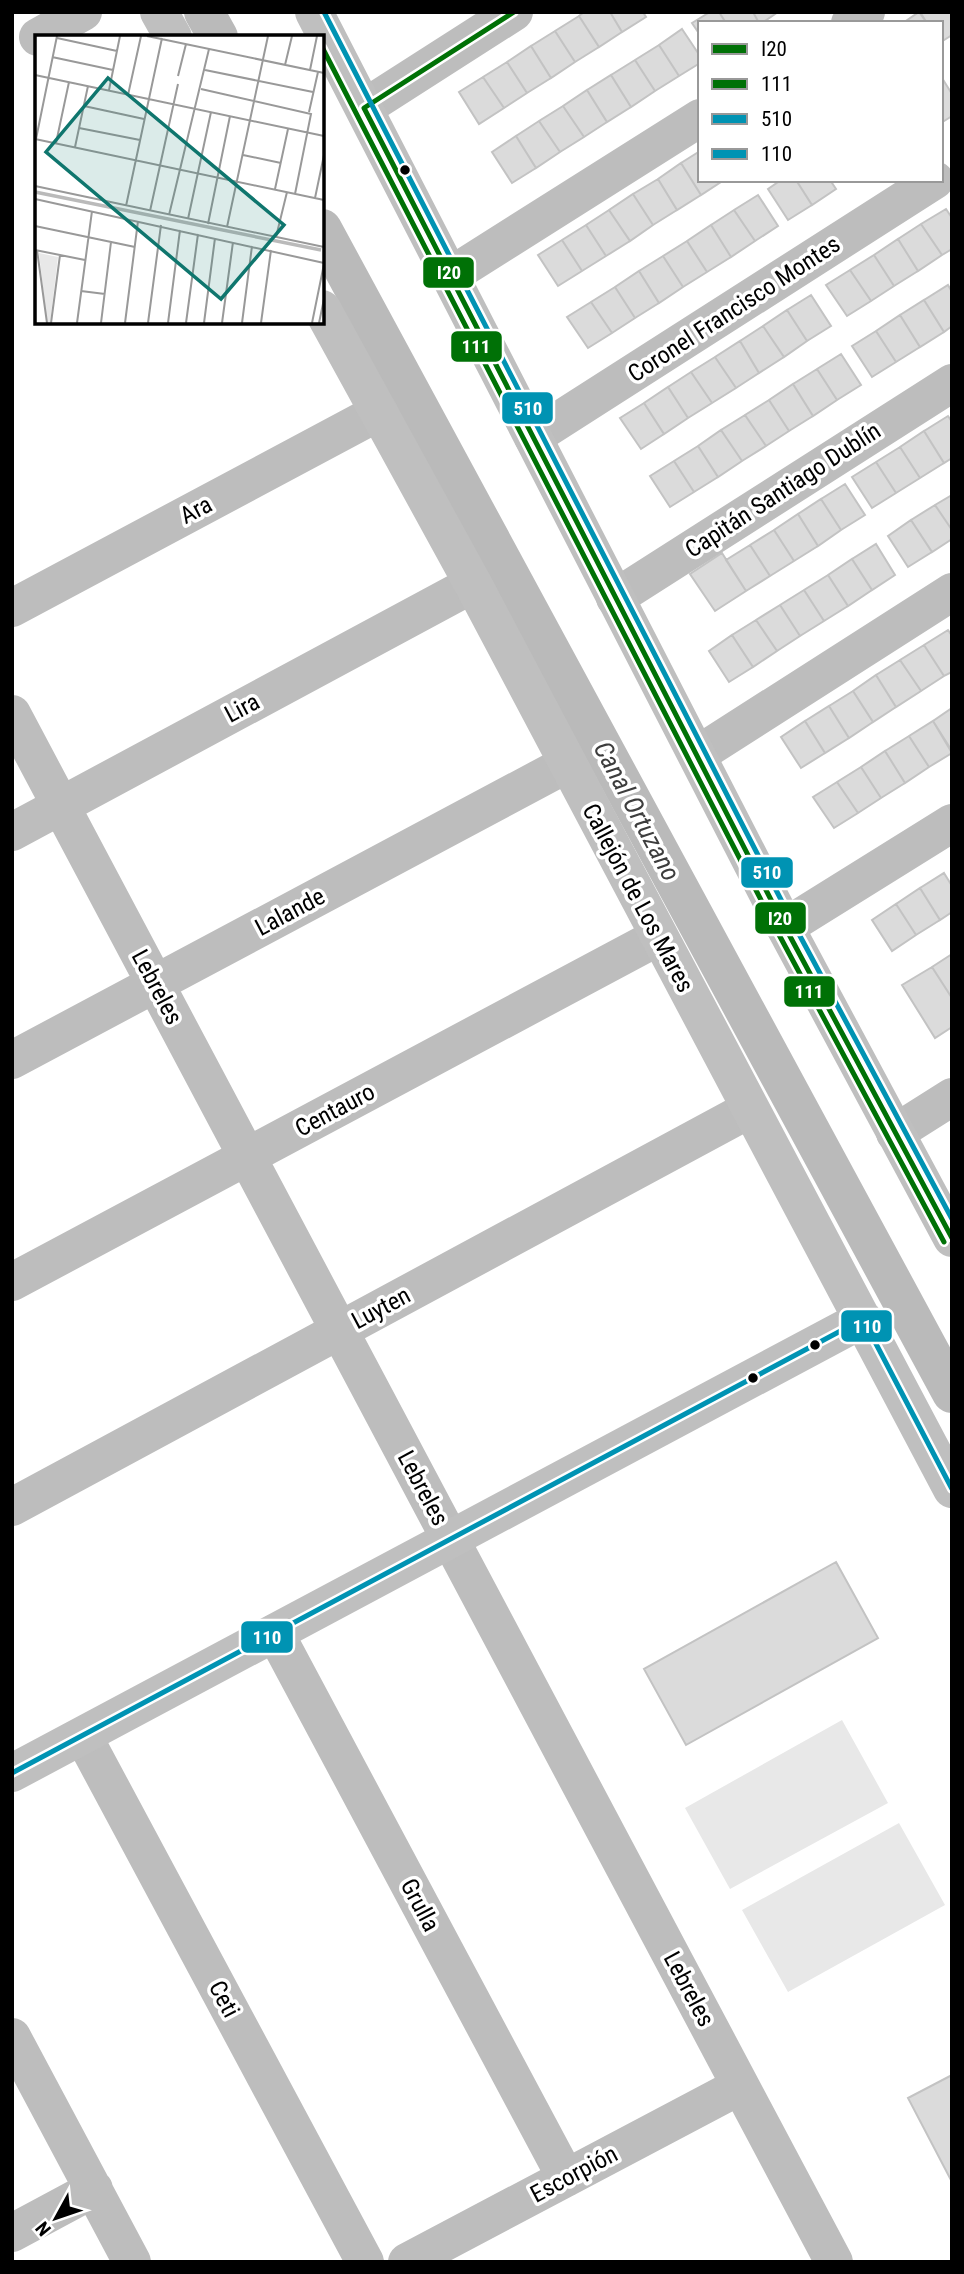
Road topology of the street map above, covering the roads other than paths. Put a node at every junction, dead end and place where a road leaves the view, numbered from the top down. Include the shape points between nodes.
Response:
1 (83, 12) edge
2 (159, 12) edge
3 (314, 12) edge
4 (514, 12) edge
5 (41, 35) edge
6 (172, 35) edge
7 (35, 38) edge
8 (12, 51) edge
9 (364, 108) junction
10 (698, 119) edge
11 (933, 182) edge
12 (450, 276) junction
13 (324, 313) edge
14 (952, 383) edge
15 (379, 412) junction
16 (533, 437) junction
17 (472, 584) junction
18 (952, 592) edge
19 (615, 598) junction
20 (12, 608) edge
21 (12, 714) edge
22 (697, 755) junction
23 (567, 764) junction
24 (61, 806) junction
25 (952, 823) edge
26 (12, 832) edge
27 (785, 927) junction
28 (658, 937) junction
29 (155, 983) junction
30 (12, 1059) edge
31 (952, 1097) edge
32 (750, 1109) junction
33 (895, 1133) junction
34 (247, 1157) junction
35 (952, 1238) edge
36 (12, 1282) edge
37 (863, 1319) junction
38 (340, 1331) junction
39 (952, 1489) edge
40 (12, 1507) edge
41 (450, 1539) junction
42 (275, 1633) junction
43 (83, 1736) junction
44 (12, 1773) edge
45 (12, 2037) edge
46 (740, 2086) junction
47 (566, 2178) junction
48 (94, 2189) junction
49 (12, 2233) edge
50 (826, 2259) edge
51 (132, 2262) edge
52 (365, 2262) edge
53 (407, 2262) edge

1 - 5 street
2 - 6 street
3 - 9 street
4 - 9 street
7 - 8 street
9 - 12 street
10 - 12 street
11 - 16 street, Coronel Francisco Montes
12 - 16 street
13 - 15 street, Callejón de Los Mares
14 - 19 street, Capitán Santiago Dublín
15 - 17 street, Callejón de Los Mares
15 - 20 street, Ara
16 - 19 street
17 - 23 street, Callejón de Los Mares
17 - 24 street, Lira
18 - 22 street
19 - 22 street
21 - 24 street, Lebreles
22 - 27 street
23 - 28 street, Callejón de Los Mares
23 - 29 street, Lalande
24 - 26 street, Lira
24 - 29 street, Lebreles
25 - 27 street
27 - 33 street
28 - 32 street, Callejón de Los Mares
28 - 34 street, Centauro
29 - 30 street, Lalande
29 - 34 street, Lebreles
31 - 33 street
32 - 37 street, Callejón de Los Mares
32 - 38 street, Luyten
33 - 35 street
34 - 36 street, Centauro
34 - 38 street, Lebreles
37 - 39 street, Callejón de Los Mares
37 - 41 street
38 - 40 street, Luyten
38 - 41 street, Lebreles
41 - 42 street
41 - 46 street, Lebreles
42 - 43 street
42 - 47 street, Grulla
43 - 44 street
43 - 52 street, Ceti
45 - 48 street
46 - 47 street, Escorpión
46 - 50 street, Lebreles
47 - 53 street, Escorpión
48 - 49 street
48 - 51 street

